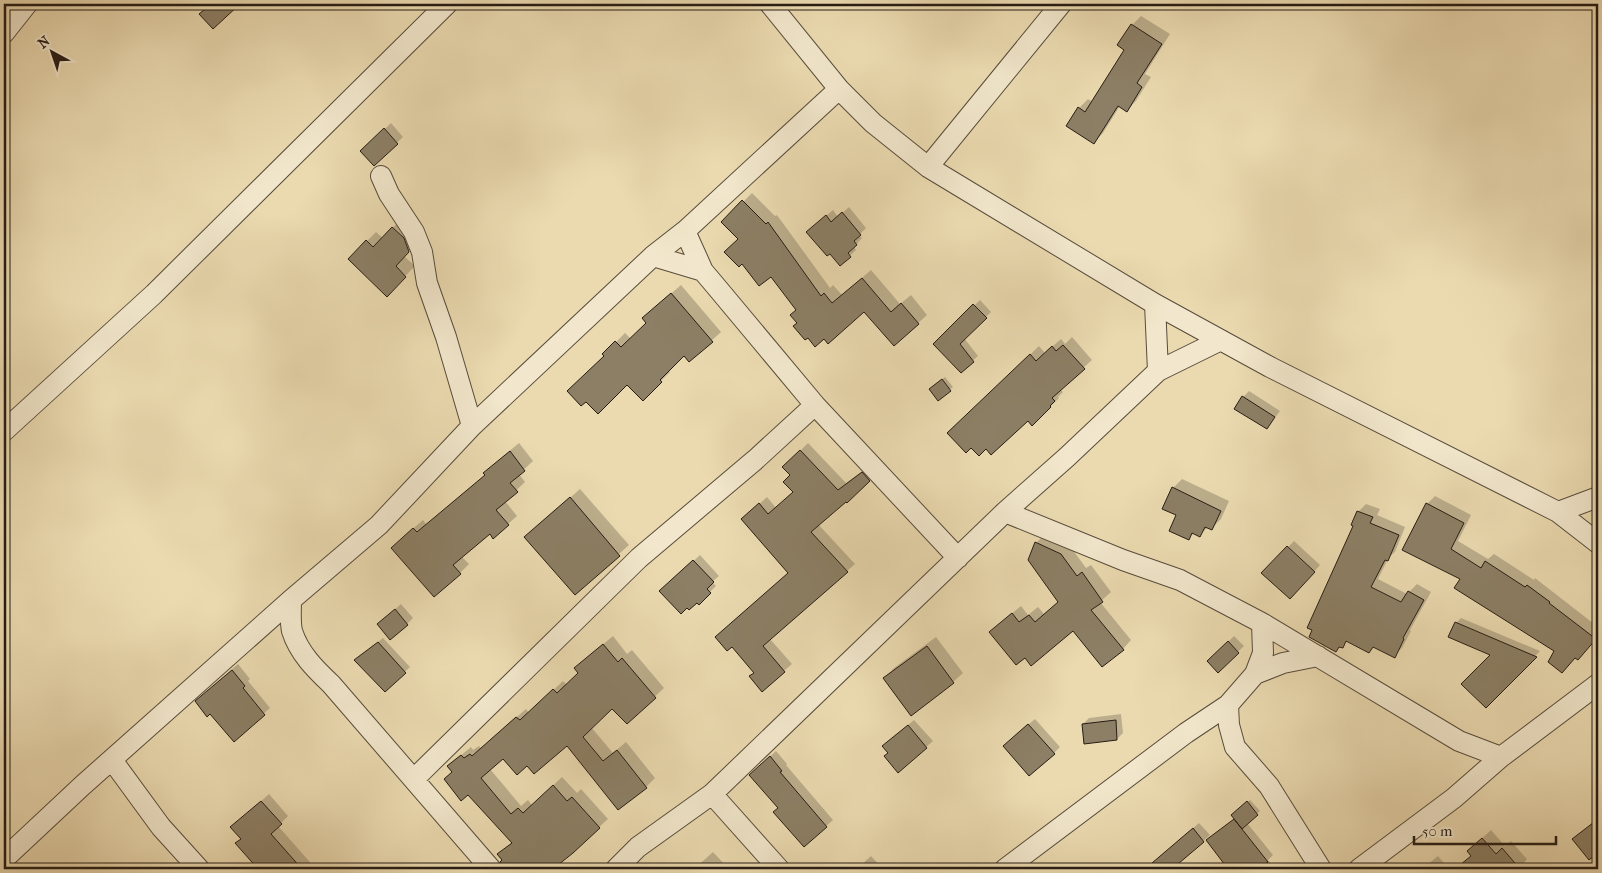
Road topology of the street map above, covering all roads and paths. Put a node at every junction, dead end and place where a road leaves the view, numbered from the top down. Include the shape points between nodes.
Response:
1 (27, 4) edge
2 (447, 4) edge
3 (770, 4) edge
4 (1061, 4) edge
5 (4, 33) edge
6 (839, 89) junction
7 (928, 167) junction
8 (381, 176) dead end
9 (685, 232) junction
10 (653, 256) junction
11 (703, 271) junction
12 (1155, 304) junction
13 (1221, 340) junction
14 (1158, 371) junction
15 (815, 405) junction
16 (472, 426) junction
17 (4, 431) edge
18 (1598, 497) edge
19 (1005, 512) junction
20 (1558, 512) junction
21 (1598, 543) edge
22 (958, 558) junction
23 (291, 600) junction
24 (1262, 624) junction
25 (1318, 656) junction
26 (1255, 674) junction
27 (1598, 684) edge
28 (1228, 705) junction
29 (1501, 757) junction
30 (112, 760) junction
31 (414, 779) junction
32 (712, 794) junction
33 (4, 859) edge
34 (199, 869) edge
35 (491, 869) edge
36 (616, 869) edge
37 (779, 869) edge
38 (1005, 869) edge
39 (1321, 869) edge
40 (1359, 869) edge

1 - 5 street
2 - 17 street via 154,294
3 - 6 street
4 - 7 street
6 - 7 street via 873,123
6 - 9 street
7 - 12 street
8 - 16 street via 422,252 437,315
9 - 10 street
9 - 11 street
10 - 11 street
10 - 16 street
11 - 15 street
12 - 13 street
12 - 14 street
13 - 14 street
13 - 20 street
14 - 19 street
15 - 22 street
15 - 31 street via 639,558
16 - 23 street via 379,525
18 - 20 street
19 - 22 street
19 - 24 street via 1180,580
20 - 21 street
22 - 32 street
23 - 30 street
23 - 31 street via 292,630 310,664
24 - 25 street
24 - 26 street via 1263,653
25 - 26 street via 1283,663
25 - 29 street via 1459,741
26 - 28 street
27 - 29 street
28 - 38 street
28 - 39 street via 1235,747 1269,786
29 - 40 street via 1454,798
30 - 33 street
30 - 34 street via 161,827
31 - 35 street
32 - 36 street via 638,847
32 - 37 street

